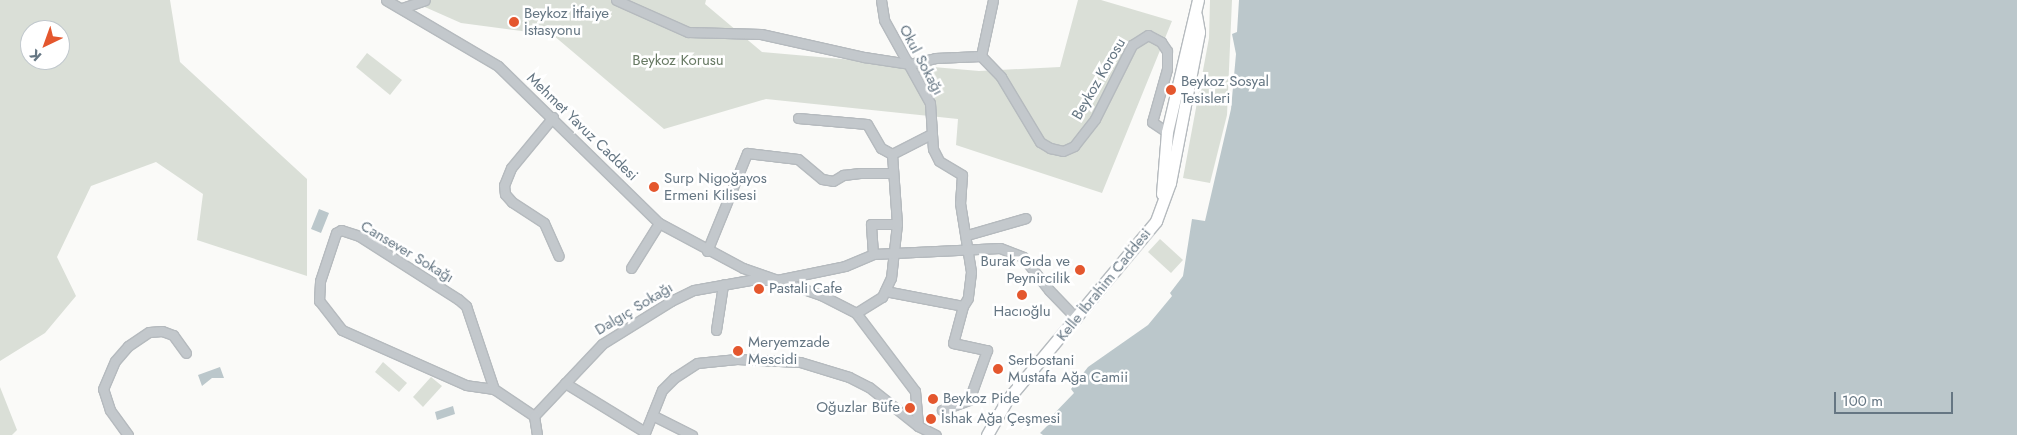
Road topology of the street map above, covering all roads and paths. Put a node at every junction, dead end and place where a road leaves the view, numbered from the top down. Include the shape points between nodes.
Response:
1 (386, 0) edge
2 (425, 0) edge
3 (616, 0) edge
4 (881, 0) edge
5 (992, 0) edge
6 (1198, 0) edge
7 (402, 8) junction
8 (1196, 15) junction
9 (981, 56) junction
10 (910, 64) junction
11 (553, 117) junction
12 (798, 118) dead end
13 (1167, 132) junction
14 (931, 134) junction
15 (892, 154) junction
16 (892, 174) junction
17 (1162, 203) junction
18 (1026, 218) dead end
19 (659, 223) junction
20 (897, 224) junction
21 (967, 235) junction
22 (969, 250) junction
23 (707, 251) junction
24 (895, 252) junction
25 (873, 254) junction
26 (559, 256) dead end
27 (631, 268) dead end
28 (777, 280) junction
29 (723, 285) junction
30 (885, 291) junction
31 (963, 306) junction
32 (856, 313) junction
33 (1077, 319) junction
34 (716, 330) dead end
35 (186, 353) dead end
36 (565, 384) junction
37 (494, 389) junction
38 (942, 410) dead end
39 (652, 414) junction
40 (534, 416) junction
41 (918, 426) junction
42 (536, 433) edge
43 (644, 433) edge
44 (128, 435) edge
45 (524, 435) edge
46 (692, 435) edge
47 (934, 435) edge
48 (987, 435) edge

1 - 7 street, Mehmet Yavuz Caddesi
2 - 7 street
3 - 10 street via 688,32 761,34
4 - 10 street, Okul Sokağı via 884,20
5 - 9 street
6 - 8 main road, Kelle İbrahim Caddesi
7 - 11 street, Mehmet Yavuz Caddesi via 498,66
8 - 13 main road, Kelle İbrahim Caddesi
8 - 17 main road, Kelle İbrahim Caddesi via 1199,32 1170,183
9 - 10 street via 935,58
9 - 13 street, Beykoz Korosu via 1001,77 1040,142 1063,150 1074,146 1095,119 1132,45 1148,35 1161,42 1167,51 1168,68 1152,122
10 - 14 street, Okul Sokağı via 930,104
11 - 19 street, Mehmet Yavuz Caddesi
11 - 26 street via 511,168 504,184 505,194 512,202 544,223
12 - 15 street via 867,124 882,148
13 - 17 main road, Kelle İbrahim Caddesi
14 - 15 street
14 - 21 street, Okul Sokağı via 939,161 962,175 960,203
15 - 16 street
16 - 20 street
16 - 23 street via 852,174 833,181 822,179 798,159 747,153
17 - 33 main road, Kelle İbrahim Caddesi via 1150,230
18 - 21 street
19 - 23 street, Mehmet Yavuz Caddesi
19 - 27 street
20 - 24 street
20 - 25 street via 871,224
21 - 22 street
22 - 24 street, Dalgıç Sokağı
22 - 31 street via 968,298
22 - 33 street, Dalgıç Sokağı via 1000,248 1024,257
23 - 28 street, Mehmet Yavuz Caddesi
24 - 25 street, Dalgıç Sokağı
24 - 30 street via 891,278
25 - 28 street, Dalgıç Sokağı via 845,266
28 - 29 street, Dalgıç Sokağı
28 - 32 street, Mehmet Yavuz Caddesi via 821,295
29 - 34 street
29 - 36 street, Dalgıç Sokağı via 694,290 651,312 602,344
30 - 31 street
30 - 32 street via 882,297
31 - 38 street via 953,343 987,350 969,400
32 - 41 street, Mehmet Yavuz Caddesi via 915,391
33 - 48 main road, Kelle İbrahim Caddesi via 1008,400
35 - 44 street via 173,335 162,331 149,332 128,346 115,361 103,390 110,410
36 - 40 street, Dalgıç Sokağı
36 - 43 street
37 - 37 street, Cansever Sokağı via 466,306 359,236 341,230 336,233 320,281 319,301 342,330 466,385
37 - 40 street, Cansever Sokağı
39 - 41 street via 662,390 697,363 736,360 800,362 849,377 869,387
39 - 43 street
39 - 46 street
40 - 42 street
41 - 47 street
42 - 45 street

